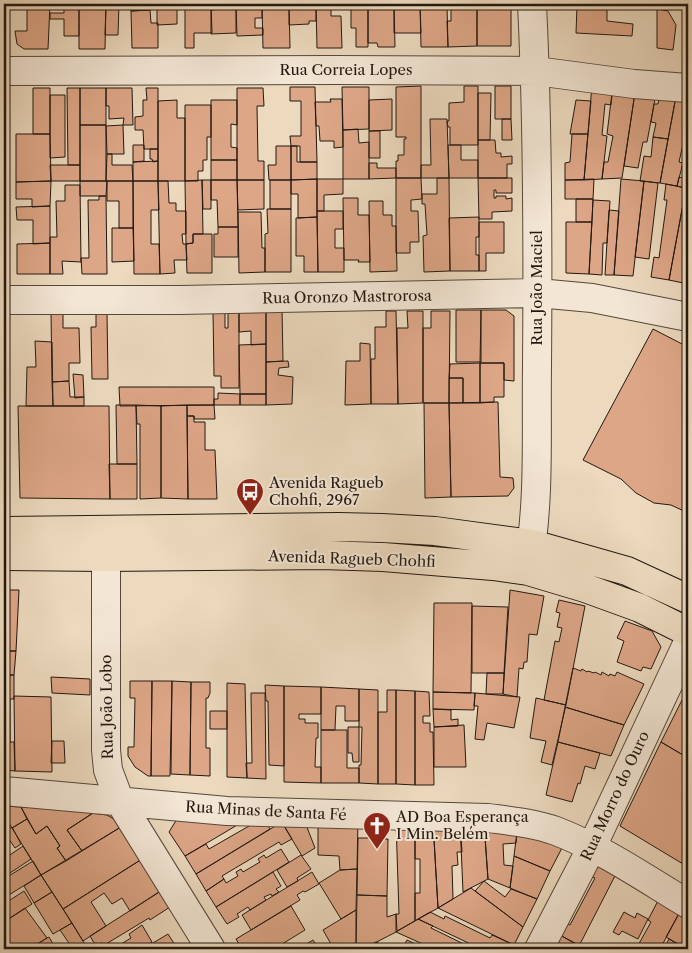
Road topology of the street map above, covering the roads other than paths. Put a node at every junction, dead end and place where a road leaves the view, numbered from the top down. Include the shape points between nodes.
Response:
1 (532, 4) edge
2 (536, 71) junction
3 (4, 72) edge
4 (688, 88) edge
5 (538, 293) junction
6 (4, 300) edge
7 (688, 317) edge
8 (4, 531) edge
9 (532, 544) junction
10 (4, 556) edge
11 (106, 557) junction
12 (528, 571) junction
13 (688, 599) edge
14 (688, 632) edge
15 (688, 642) edge
16 (4, 791) edge
17 (120, 802) junction
18 (592, 847) junction
19 (688, 904) edge
20 (211, 949) edge
21 (539, 949) edge

1 - 2 street, Rua João Maciel
2 - 3 street, Rua Correia Lopes
2 - 4 street, Rua Correia Lopes
2 - 5 street, Rua João Maciel
5 - 6 street, Rua Oronzo Mastrorosa
5 - 7 street, Rua Oronzo Mastrorosa via 592,298
5 - 9 street, Rua João Maciel
8 - 9 main road, Avenida Ragueb Chohfi via 382,528 435,531
9 - 12 street, Rua João Maciel
9 - 13 main road, Avenida Ragueb Chohfi via 627,571
10 - 11 main road, Avenida Ragueb Chohfi
11 - 12 main road, Avenida Ragueb Chohfi via 322,555
11 - 17 street, Rua João Lobo via 106,750 108,770
12 - 14 main road, Avenida Ragueb Chohfi via 640,608
15 - 18 street, Rua Morro do Ouro
16 - 17 street, Rua Minas de Santa Fé
17 - 18 street, Rua Minas de Santa Fé via 227,811 488,818 556,831
17 - 20 street, Rua João Lobo
18 - 19 street, Rua Minas de Santa Fé
18 - 21 street, Rua Morro do Ouro

